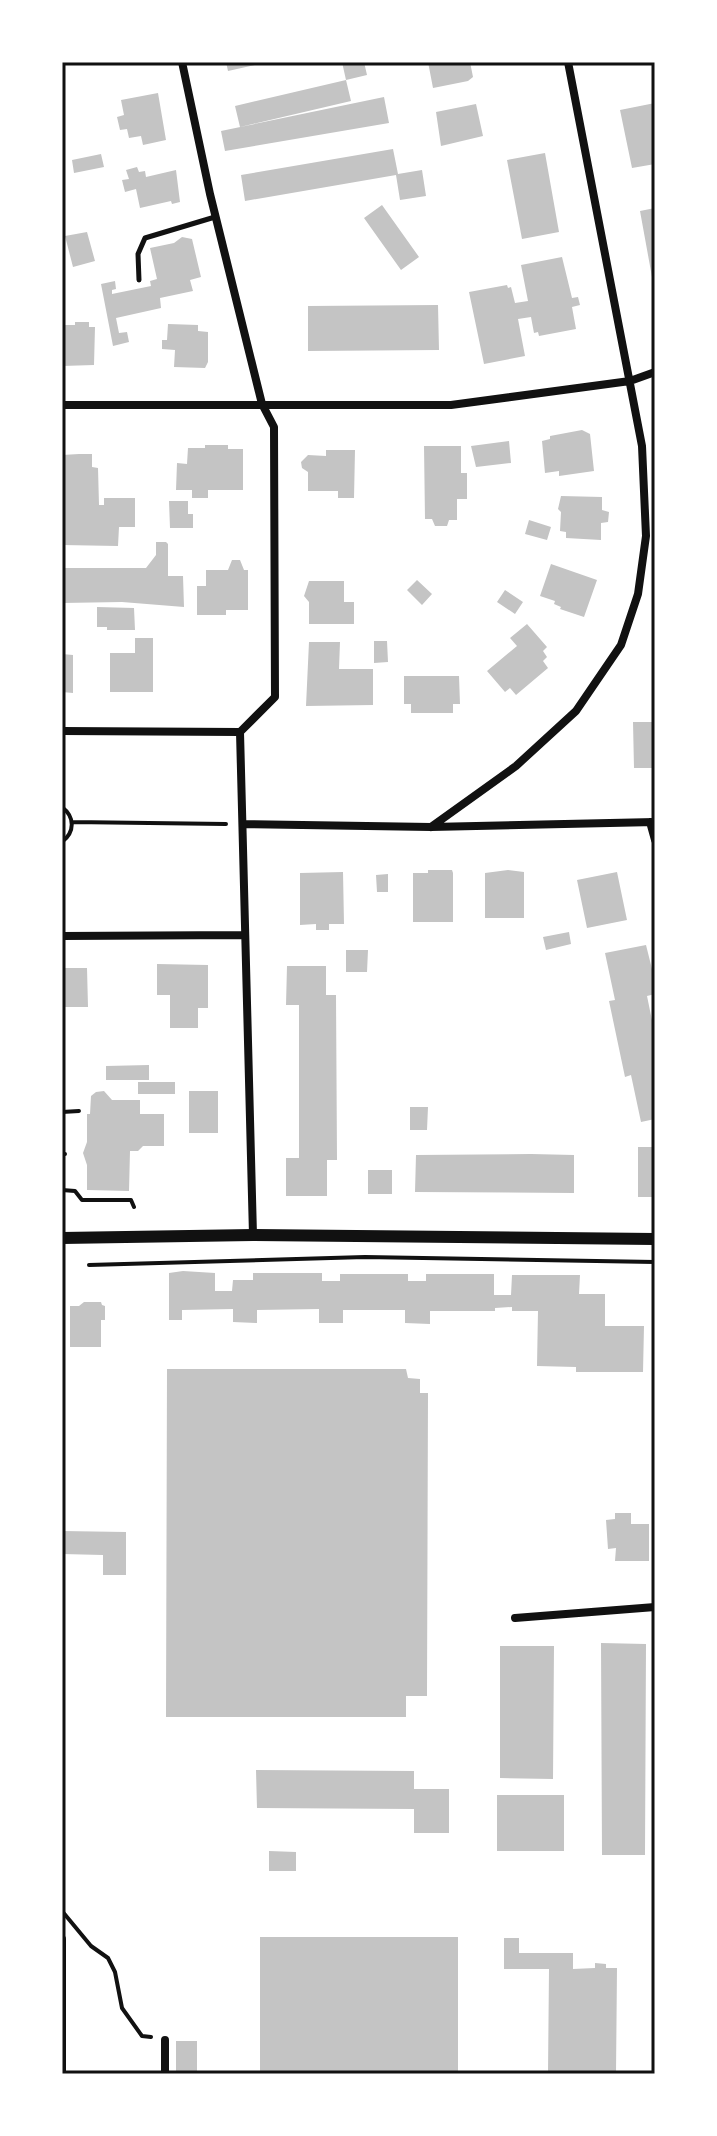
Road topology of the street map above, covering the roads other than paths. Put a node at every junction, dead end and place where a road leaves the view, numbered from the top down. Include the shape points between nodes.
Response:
1 (182, 62) edge
2 (568, 62) edge
3 (216, 217) junction
4 (139, 280) dead end
5 (655, 372) edge
6 (630, 381) junction
7 (262, 404) junction
8 (62, 405) edge
9 (62, 731) edge
10 (240, 732) junction
11 (653, 822) edge
12 (243, 824) junction
13 (431, 827) junction
14 (655, 840) edge
15 (245, 935) junction
16 (62, 936) edge
17 (253, 1235) junction
18 (62, 1238) edge
19 (655, 1239) edge
20 (655, 1607) edge
21 (515, 1618) dead end
22 (62, 1939) edge
23 (165, 2040) road end
24 (62, 2074) edge
25 (165, 2074) edge

1 - 3 street
2 - 6 street
3 - 4 lane via 145,238 138,254
3 - 7 street
5 - 6 street
6 - 7 street via 451,405
6 - 13 street via 642,446 646,536 638,594 621,645 576,711 516,766
7 - 8 street
7 - 10 street via 274,427 275,697
9 - 10 street
10 - 12 street
11 - 13 street
11 - 14 street
12 - 13 street
12 - 15 street
15 - 16 street
15 - 17 street
17 - 18 street
17 - 19 street
20 - 21 street
22 - 24 street
23 - 25 street

